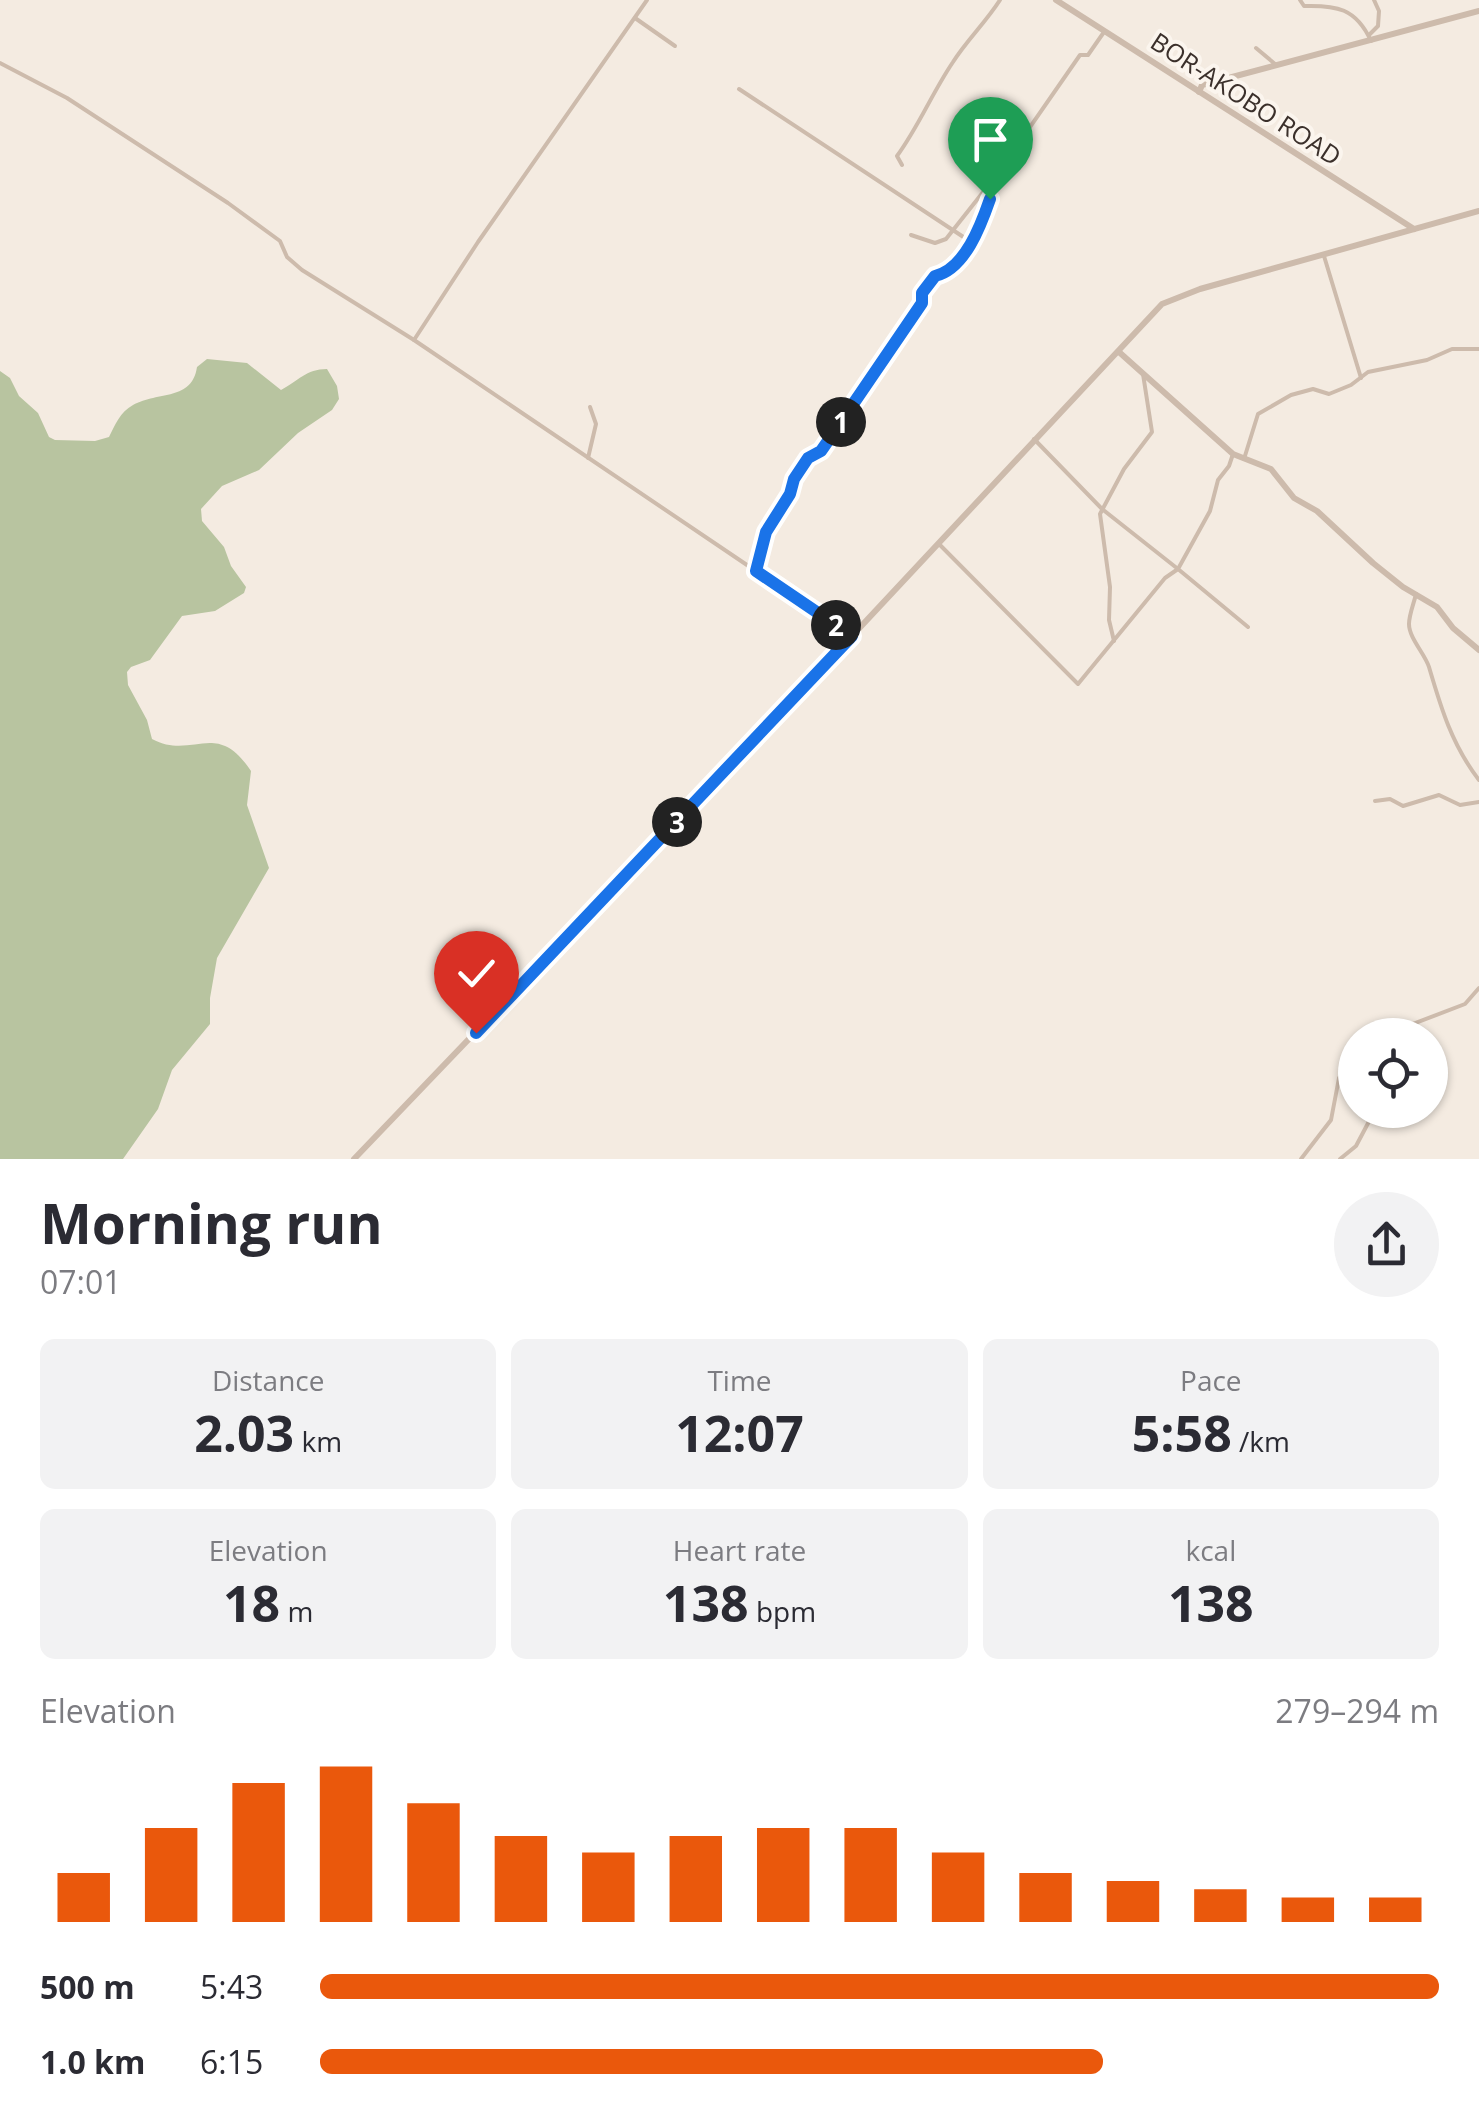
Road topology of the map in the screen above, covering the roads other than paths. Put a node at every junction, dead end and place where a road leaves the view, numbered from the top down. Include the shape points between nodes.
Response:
1 (648, 0) edge
2 (1000, 0) edge
3 (1300, 0) edge
4 (1374, 0) edge
5 (1062, 2) edge
6 (1479, 11) edge
7 (635, 18) junction
8 (1104, 32) junction
9 (1370, 38) junction
10 (675, 46) dead end
11 (1256, 48) dead end
12 (0, 63) edge
13 (1278, 67) junction
14 (739, 88) dead end
15 (1198, 92) junction
16 (902, 165) dead end
17 (1000, 169) junction
18 (1479, 211) edge
19 (1415, 229) junction
20 (954, 232) junction
21 (911, 235) dead end
22 (971, 242) junction
23 (1324, 256) junction
24 (414, 340) junction
25 (1479, 349) edge
26 (1119, 352) junction
27 (1143, 373) junction
28 (1361, 378) junction
29 (590, 407) dead end
30 (1034, 439) junction
31 (1232, 454) junction
32 (588, 458) junction
33 (1244, 459) junction
34 (1102, 509) junction
35 (937, 542) junction
36 (1178, 569) junction
37 (756, 571) junction
38 (1416, 594) junction
39 (1248, 627) dead end
40 (852, 636) junction
41 (1114, 641) junction
42 (1479, 650) edge
43 (1479, 780) edge
44 (1374, 801) dead end
45 (1479, 802) edge
46 (1479, 988) edge
47 (1428, 1018) edge
48 (1338, 1083) edge
49 (1366, 1128) edge
50 (354, 1159) edge
51 (1301, 1159) edge
52 (1340, 1159) edge

1 - 7 street
2 - 16 street via 926,104 897,156
3 - 9 street via 1343,10
4 - 9 street via 1378,26
5 - 8 street, BOR-AKOBO ROAD
6 - 9 street
7 - 10 street
7 - 24 street
8 - 15 street, BOR-AKOBO ROAD
8 - 17 street via 1067,71
9 - 13 street
11 - 13 street
12 - 24 street via 67,98 228,203 280,241 302,270
13 - 15 street
14 - 20 street
15 - 19 street, BOR-AKOBO ROAD
17 - 20 street
17 - 22 street
18 - 19 street
19 - 23 street
20 - 21 street via 935,242
20 - 22 street
22 - 37 street via 922,293 922,303 830,438 794,479 766,532
23 - 26 street via 1178,296
23 - 28 street
24 - 32 street
25 - 28 street via 1452,349
26 - 27 street
26 - 30 street
27 - 31 street
27 - 34 street via 1152,432
28 - 33 street via 1329,394 1313,389 1262,409
29 - 32 street via 596,424
30 - 34 street
30 - 35 street
31 - 33 street
31 - 36 street
32 - 37 street
33 - 38 street via 1271,470 1294,498
34 - 36 street
34 - 41 street
35 - 40 street
35 - 41 street via 1078,684
36 - 39 street
36 - 41 street
37 - 40 street
38 - 42 street
38 - 43 street via 1411,631 1450,734
40 - 50 street
44 - 45 street via 1402,806 1439,794 1460,805
46 - 47 street via 1464,1004
48 - 51 street via 1331,1120
49 - 52 street

